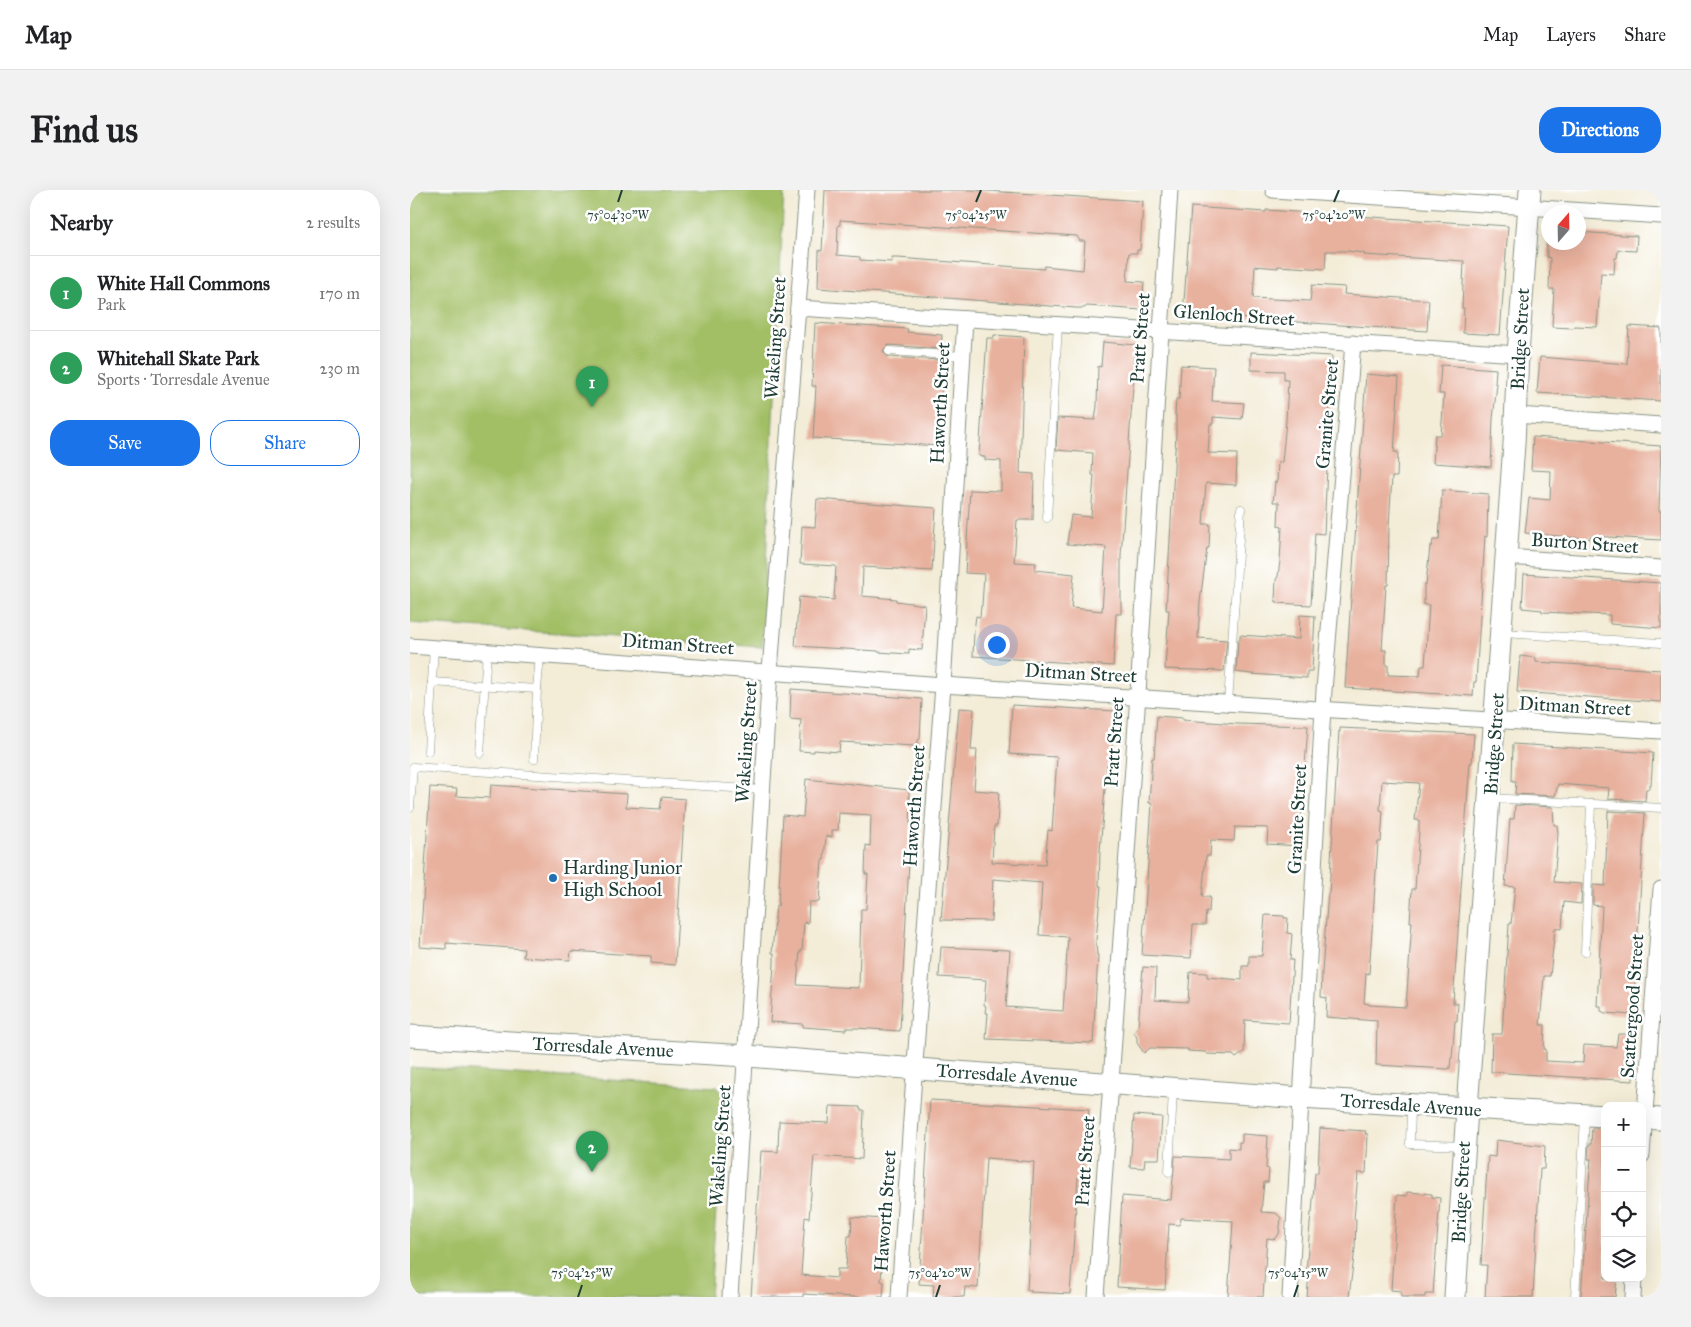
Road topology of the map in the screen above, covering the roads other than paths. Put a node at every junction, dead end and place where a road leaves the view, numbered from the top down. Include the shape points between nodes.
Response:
1 (806, 190) edge
2 (1170, 190) edge
3 (1273, 190) edge
4 (1349, 192) edge
5 (1529, 199) edge
6 (1661, 216) edge
7 (798, 308) junction
8 (965, 319) junction
9 (1058, 324) junction
10 (1160, 331) junction
11 (1353, 343) junction
12 (889, 351) dead end
13 (1518, 354) junction
14 (963, 356) junction
15 (1516, 415) junction
16 (1661, 425) edge
17 (1242, 509) dead end
18 (1047, 518) dead end
19 (1506, 557) junction
20 (1661, 568) edge
21 (1501, 632) junction
22 (1661, 643) edge
23 (410, 646) edge
24 (434, 647) junction
25 (487, 651) junction
26 (540, 655) junction
27 (770, 671) junction
28 (432, 682) junction
29 (484, 685) junction
30 (943, 685) junction
31 (537, 689) junction
32 (1137, 697) junction
33 (1228, 703) junction
34 (1324, 709) junction
35 (1495, 722) junction
36 (1661, 731) edge
37 (428, 751) dead end
38 (480, 753) dead end
39 (534, 760) dead end
40 (763, 790) junction
41 (1490, 798) junction
42 (1591, 804) junction
43 (410, 808) edge
44 (1661, 808) edge
45 (1661, 889) edge
46 (1585, 952) dead end
47 (1656, 1021) edge
48 (410, 1036) edge
49 (747, 1056) junction
50 (914, 1068) junction
51 (1111, 1083) junction
52 (1173, 1088) junction
53 (1300, 1098) junction
54 (1411, 1105) junction
55 (1466, 1109) junction
56 (1595, 1115) edge
57 (1649, 1118) edge
58 (1464, 1146) junction
59 (1644, 1147) edge
60 (1169, 1172) dead end
61 (1634, 1282) edge
62 (730, 1297) edge
63 (899, 1297) edge
64 (1096, 1297) edge
65 (1290, 1297) edge
66 (1455, 1297) edge
67 (1575, 1297) edge
68 (1633, 1297) edge

1 - 7 street, Wakeling Street
2 - 10 street, Pratt Street
3 - 4 street
4 - 5 street
5 - 6 street
5 - 13 main road, Bridge Street
7 - 8 street, Glenloch Street
7 - 27 street, Wakeling Street
8 - 9 street, Glenloch Street
8 - 14 street, Haworth Street
9 - 10 street, Glenloch Street
9 - 18 lane
10 - 11 street, Glenloch Street
10 - 32 street, Pratt Street
11 - 13 street, Glenloch Street
11 - 34 street, Granite Street
12 - 14 lane
13 - 15 main road, Bridge Street
14 - 30 street, Haworth Street
15 - 16 street
15 - 19 main road, Bridge Street
17 - 33 lane
19 - 20 street, Burton Street
19 - 21 main road, Bridge Street
21 - 22 lane
21 - 35 main road, Bridge Street
23 - 24 street, Ditman Street
24 - 25 street, Ditman Street
24 - 28 lane
25 - 26 street, Ditman Street
25 - 29 lane
26 - 27 street, Ditman Street
26 - 31 lane
27 - 30 street, Ditman Street
27 - 40 street, Wakeling Street
28 - 29 lane
28 - 37 lane
29 - 31 lane
29 - 38 lane
30 - 32 street, Ditman Street
30 - 50 street, Haworth Street
31 - 39 lane
32 - 33 street, Ditman Street
32 - 51 street, Pratt Street
33 - 34 street, Ditman Street
34 - 35 street, Ditman Street
34 - 53 street, Granite Street
35 - 36 street, Ditman Street
35 - 41 main road, Bridge Street
40 - 43 lane via 413,767
40 - 49 street, Wakeling Street
41 - 42 lane
41 - 55 main road, Bridge Street
42 - 44 lane
42 - 46 lane
45 - 47 street, Scattergood Street
47 - 57 street, Scattergood Street
48 - 49 main road, Torresdale Avenue
49 - 50 main road, Torresdale Avenue
49 - 62 street, Wakeling Street
50 - 51 main road, Torresdale Avenue
50 - 63 street, Haworth Street
51 - 52 main road, Torresdale Avenue
51 - 64 street, Pratt Street
52 - 53 main road, Torresdale Avenue
52 - 60 lane
53 - 54 main road, Torresdale Avenue
53 - 65 street, Granite Street
54 - 55 main road, Torresdale Avenue
54 - 58 lane via 1410,1144
55 - 56 main road, Torresdale Avenue
55 - 58 main road, Bridge Street
56 - 67 lane
57 - 59 street, Scattergood Street
58 - 66 main road, Bridge Street
61 - 68 street

